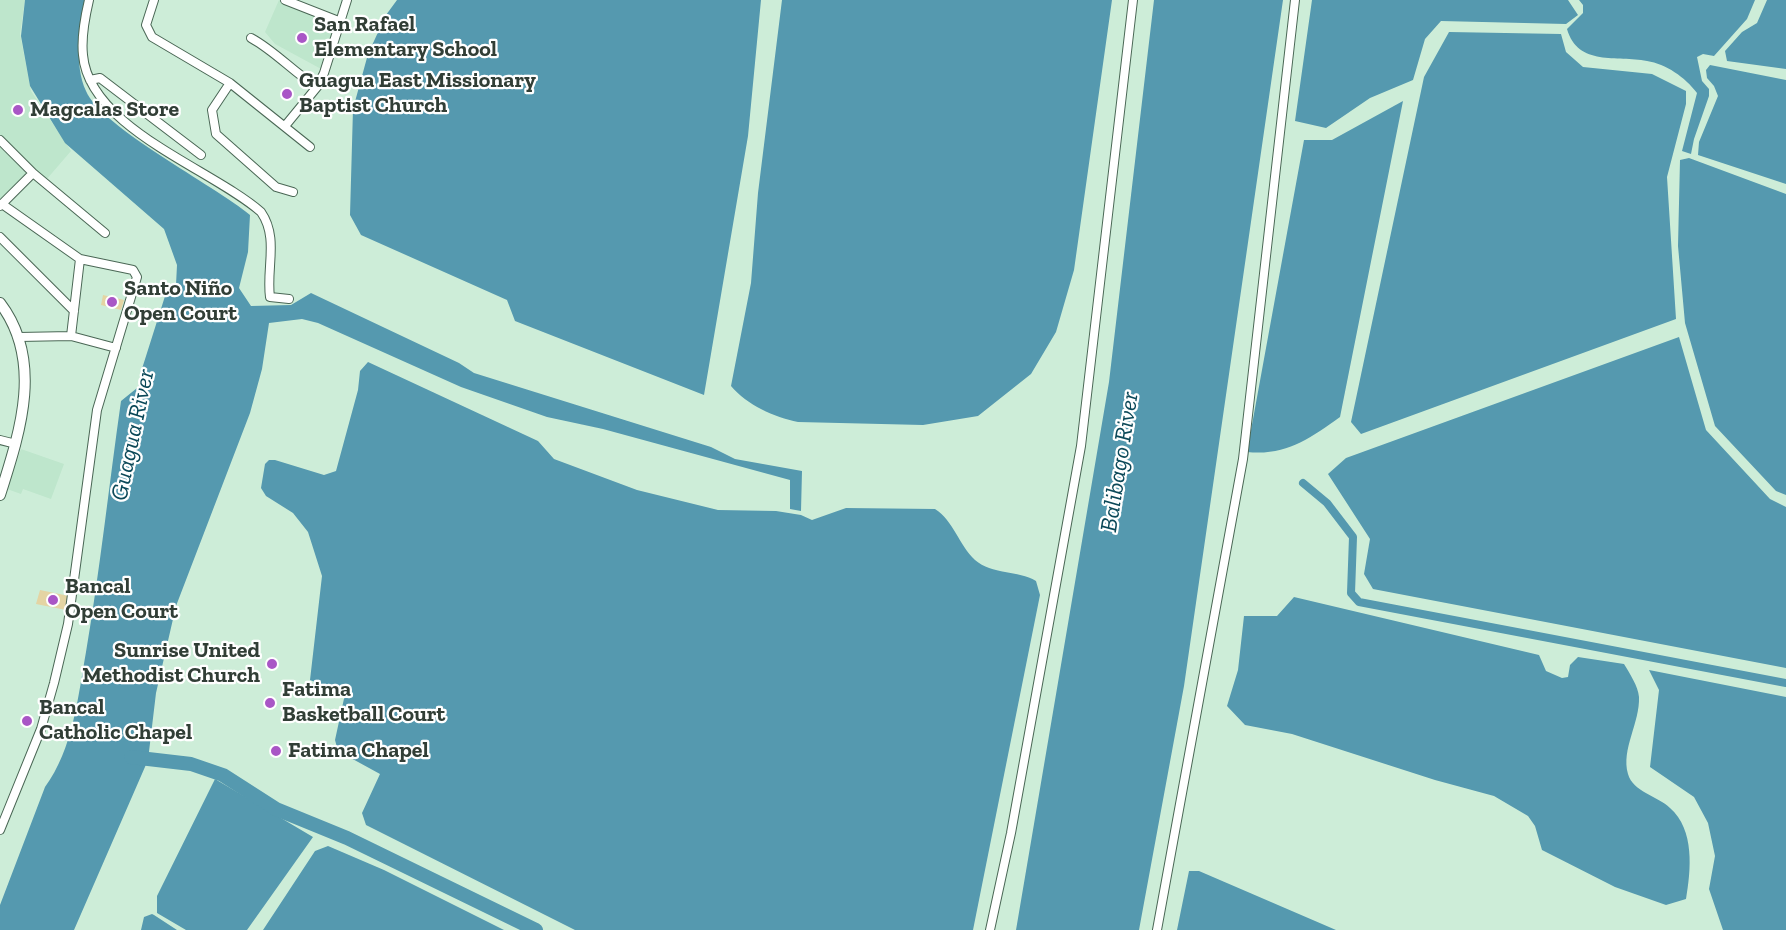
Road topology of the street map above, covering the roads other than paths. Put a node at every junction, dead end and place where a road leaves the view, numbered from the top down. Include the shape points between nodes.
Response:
1 (89, 0) edge
2 (154, 0) edge
3 (285, 0) edge
4 (346, 0) edge
5 (1133, 0) edge
6 (1295, 0) edge
7 (341, 22) junction
8 (251, 38) dead end
9 (90, 80) junction
10 (230, 83) junction
11 (317, 87) junction
12 (285, 126) junction
13 (0, 140) edge
14 (310, 147) dead end
15 (201, 155) dead end
16 (33, 173) junction
17 (293, 192) dead end
18 (1, 205) edge
19 (105, 233) dead end
20 (0, 237) edge
21 (80, 259) junction
22 (289, 299) dead end
23 (2, 309) edge
24 (74, 311) junction
25 (71, 336) junction
26 (19, 337) junction
27 (116, 348) junction
28 (0, 440) edge
29 (16, 444) junction
30 (0, 495) edge
31 (0, 830) edge
32 (990, 930) edge
33 (1157, 930) edge

1 - 9 street via 83,56
2 - 10 street via 146,25 152,37
3 - 7 street
4 - 7 street
5 - 32 street via 1081,446
6 - 33 street via 1243,459
7 - 11 street
8 - 11 street
9 - 15 street via 100,78
9 - 22 street via 99,97 119,117 261,212 269,226 270,297
10 - 12 street
10 - 17 street via 212,110 216,134 276,187
11 - 12 street
12 - 14 street
13 - 16 street
16 - 18 street
16 - 19 street
18 - 21 street
20 - 24 street
21 - 24 street
21 - 27 street via 136,273
23 - 26 main road
24 - 25 street
25 - 26 street
25 - 27 street
26 - 29 main road via 26,360
27 - 31 street via 97,410 68,624 54,683 41,729
28 - 29 street
29 - 30 main road

